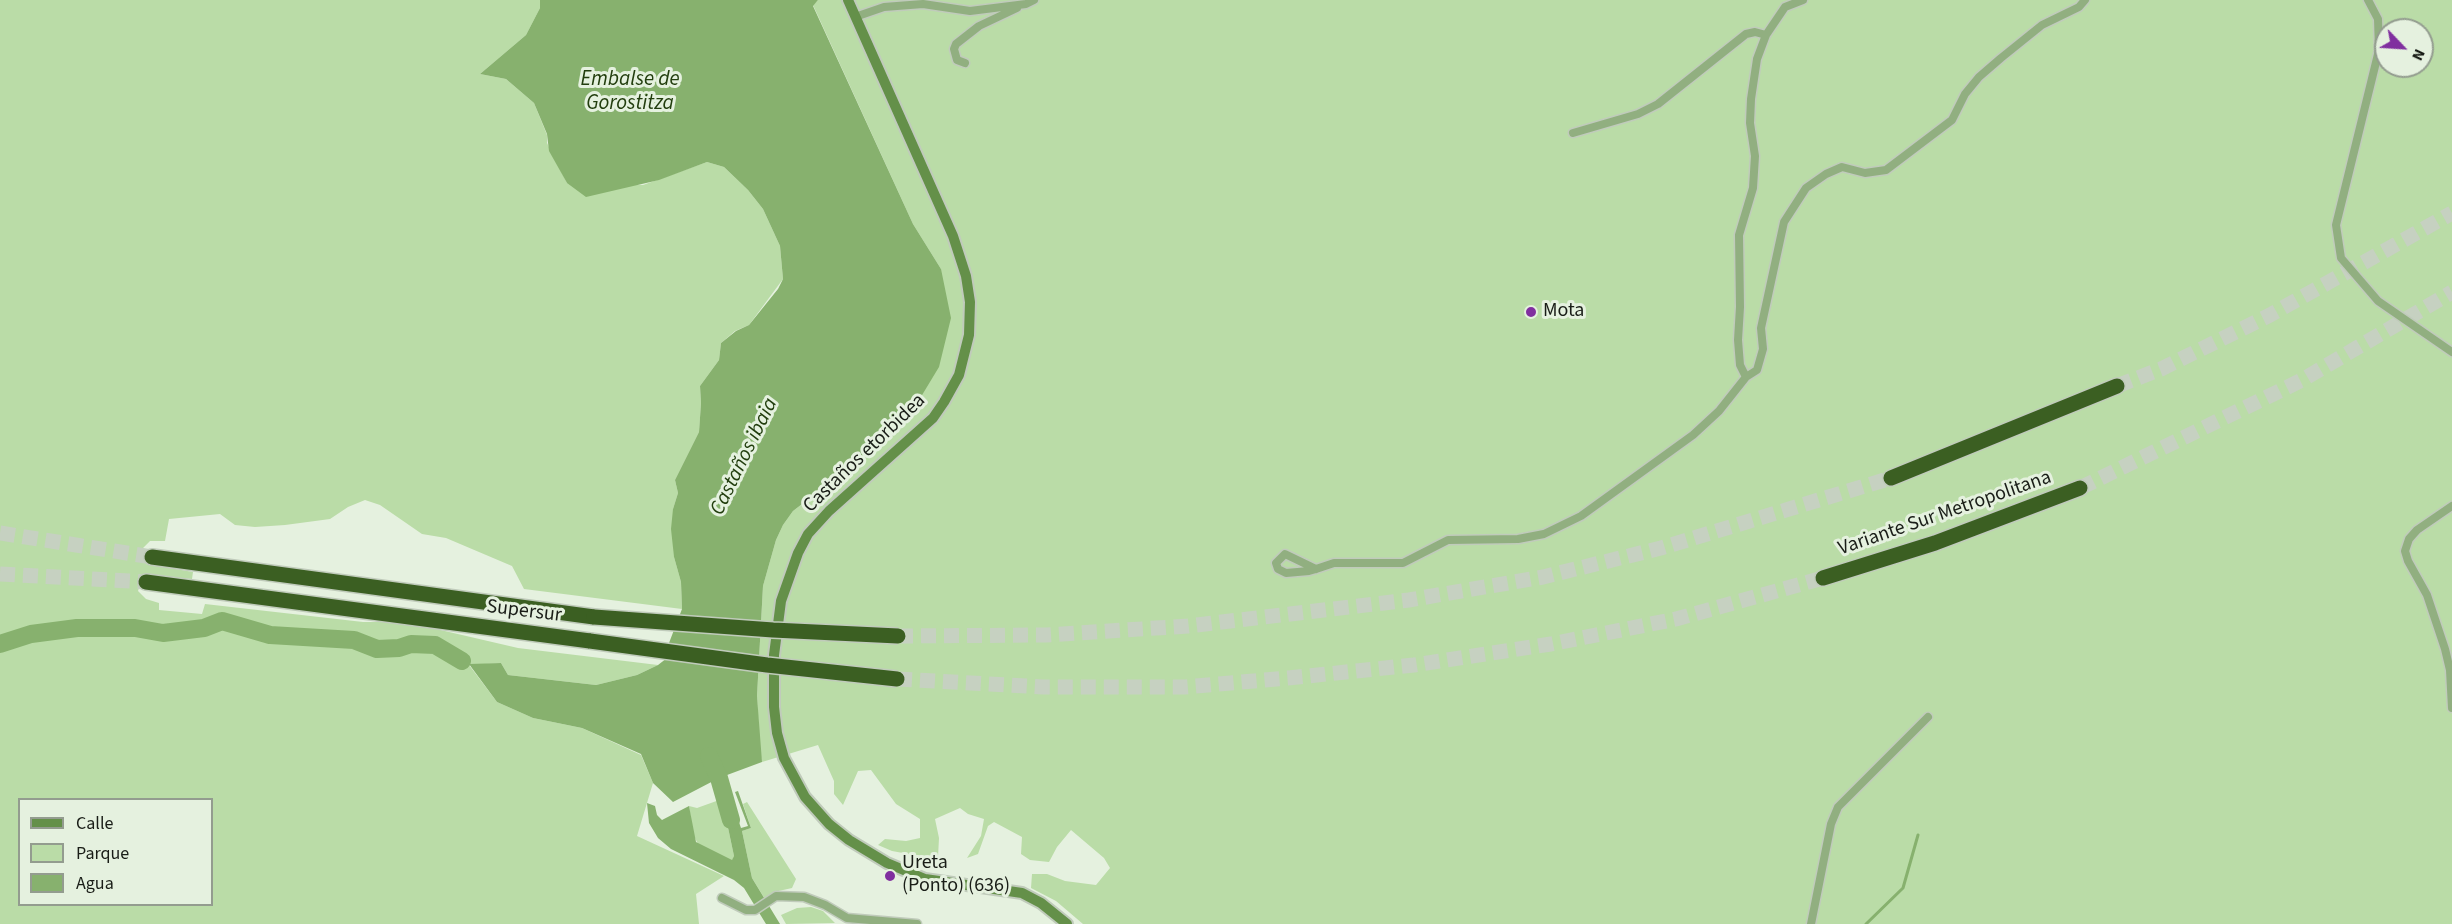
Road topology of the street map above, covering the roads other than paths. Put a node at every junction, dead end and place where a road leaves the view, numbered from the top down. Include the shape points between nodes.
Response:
1 (848, 0) edge
2 (1803, 0) edge
3 (2085, 0) edge
4 (2368, 0) edge
5 (1030, 2) edge
6 (855, 17) junction
7 (1766, 35) junction
8 (965, 63) dead end
9 (1573, 133) dead end
10 (2452, 352) edge
11 (1746, 377) junction
12 (2117, 386) tunnel mouth
13 (1891, 478) tunnel mouth
14 (2080, 488) tunnel mouth
15 (2452, 506) edge
16 (152, 557) tunnel mouth
17 (1316, 569) dead end
18 (1823, 578) tunnel mouth
19 (146, 582) tunnel mouth
20 (898, 636) tunnel mouth
21 (897, 679) tunnel mouth
22 (2452, 708) edge
23 (1928, 717) dead end
24 (722, 898) dead end
25 (917, 924) edge
26 (1067, 924) edge
27 (1811, 924) edge

1 - 6 street, Castaños etorbidea
2 - 7 street via 1785,7
3 - 11 street via 2079,7 2042,25 1986,71 1965,94 1952,120 1886,170 1865,172 1842,166 1806,188 1784,222 1761,328 1763,349 1757,370
4 - 10 street via 2378,18 2379,50 2336,225 2341,258 2378,301
5 - 6 street via 970,11 923,4 884,7
5 - 8 street via 965,36 954,49 957,60
6 - 26 street, Castaños etorbidea via 953,236 966,276 969,335 959,375 933,418 818,522 791,567 781,601 774,655 774,707 784,758 805,797 829,825 887,863 926,879 1022,893
7 - 9 street via 1746,34 1658,104 1638,114
7 - 11 street via 1757,59 1751,99 1753,188 1739,235 1738,340 1740,365
11 - 17 street via 1719,411 1693,435 1581,516 1544,534 1518,539 1448,540 1403,563 1334,563
12 - 13 highway
14 - 18 highway, Variante Sur Metropolitana via 1935,543
15 - 22 street via 2417,530 2406,551 2445,649
16 - 20 highway, Supersur, bridge via 594,617
19 - 21 highway, Supersur, bridge
23 - 27 street via 1838,807
24 - 25 street via 738,908 755,910 776,896 804,897 847,918

